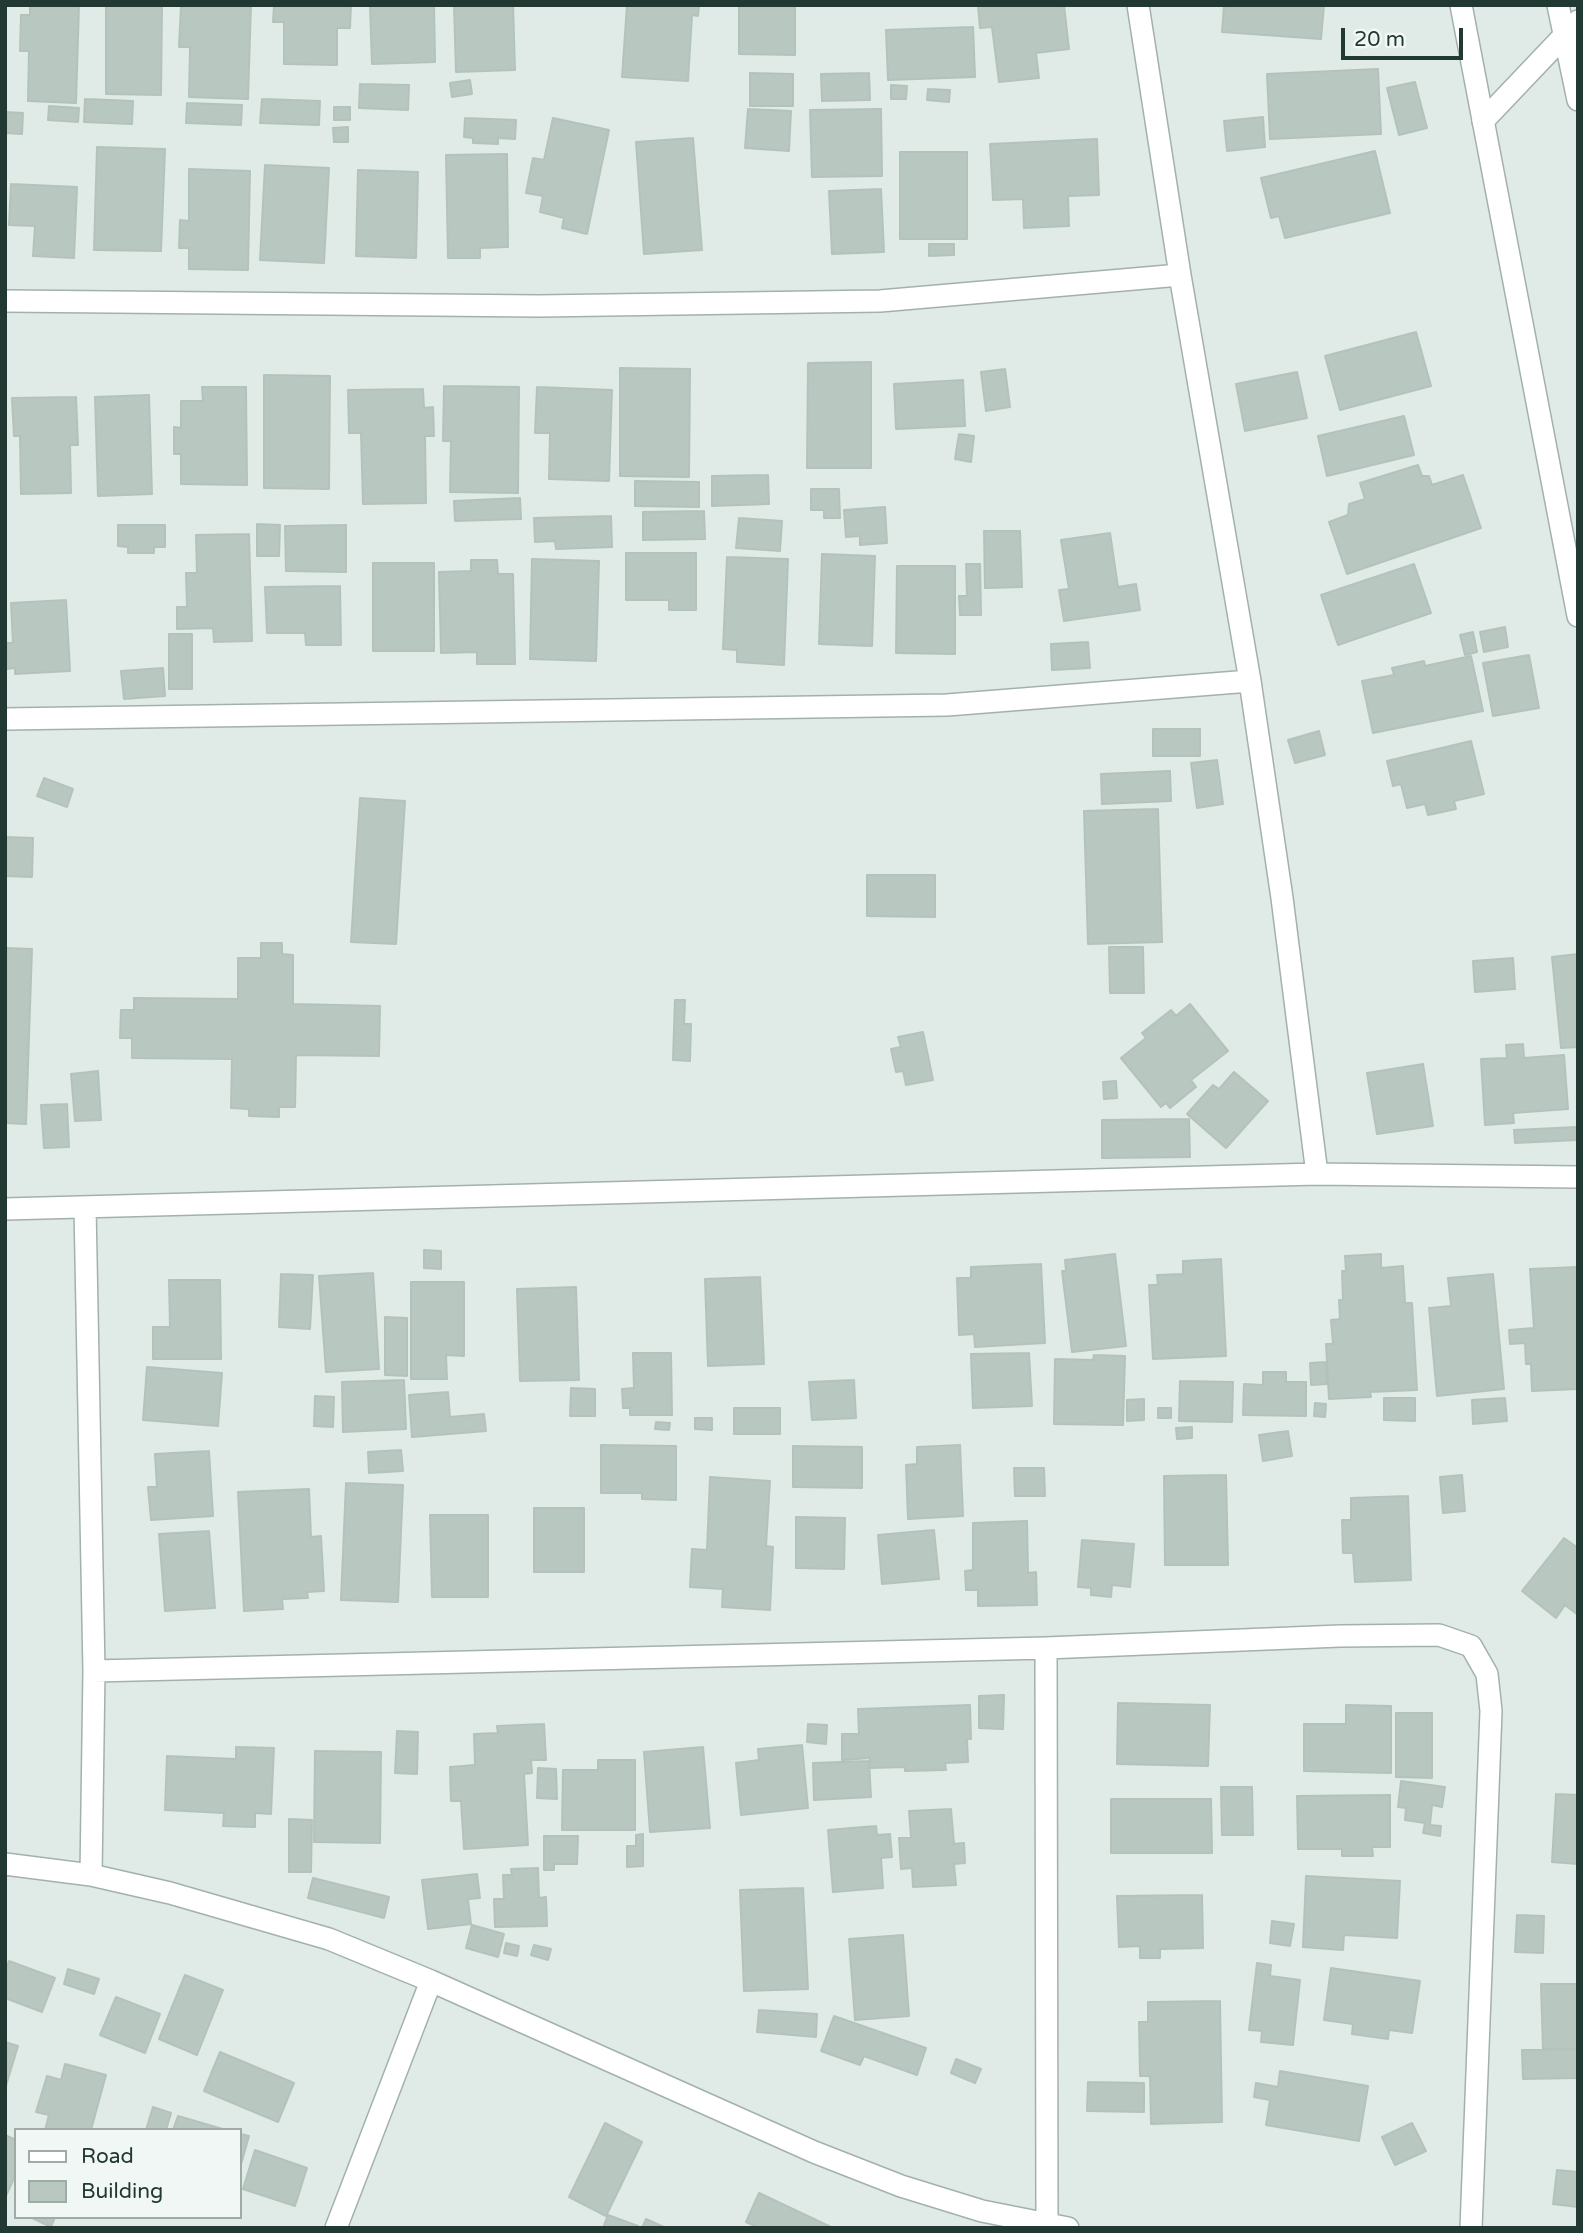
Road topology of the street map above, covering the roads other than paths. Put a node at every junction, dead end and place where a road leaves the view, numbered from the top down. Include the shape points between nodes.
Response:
1 (1138, 5) edge
2 (1461, 5) edge
3 (1558, 5) edge
4 (1571, 28) edge
5 (1578, 100) edge
6 (1483, 121) junction
7 (1180, 275) junction
8 (5, 301) edge
9 (1578, 614) edge
10 (1250, 681) junction
11 (5, 719) edge
12 (1317, 1174) junction
13 (1578, 1177) edge
14 (85, 1207) junction
15 (5, 1209) edge
16 (1046, 1648) junction
17 (94, 1671) junction
18 (5, 1864) edge
19 (91, 1875) junction
20 (431, 1981) junction
21 (1046, 2225) junction
22 (336, 2228) edge
23 (1068, 2228) edge
24 (1471, 2228) edge

1 - 7 street
2 - 6 street
3 - 4 street
4 - 5 street
4 - 6 street
6 - 9 street
7 - 8 street via 866,301 539,306
7 - 10 street
10 - 11 street via 947,705
10 - 12 street
12 - 13 street
12 - 14 street
14 - 15 street
14 - 17 street
16 - 17 street
16 - 21 street
16 - 24 street via 1439,1634 1471,1646 1487,1674 1491,1711
17 - 19 street
18 - 19 street
19 - 20 street via 330,1939
20 - 21 street via 814,2152 901,2186
20 - 22 street
21 - 23 street

